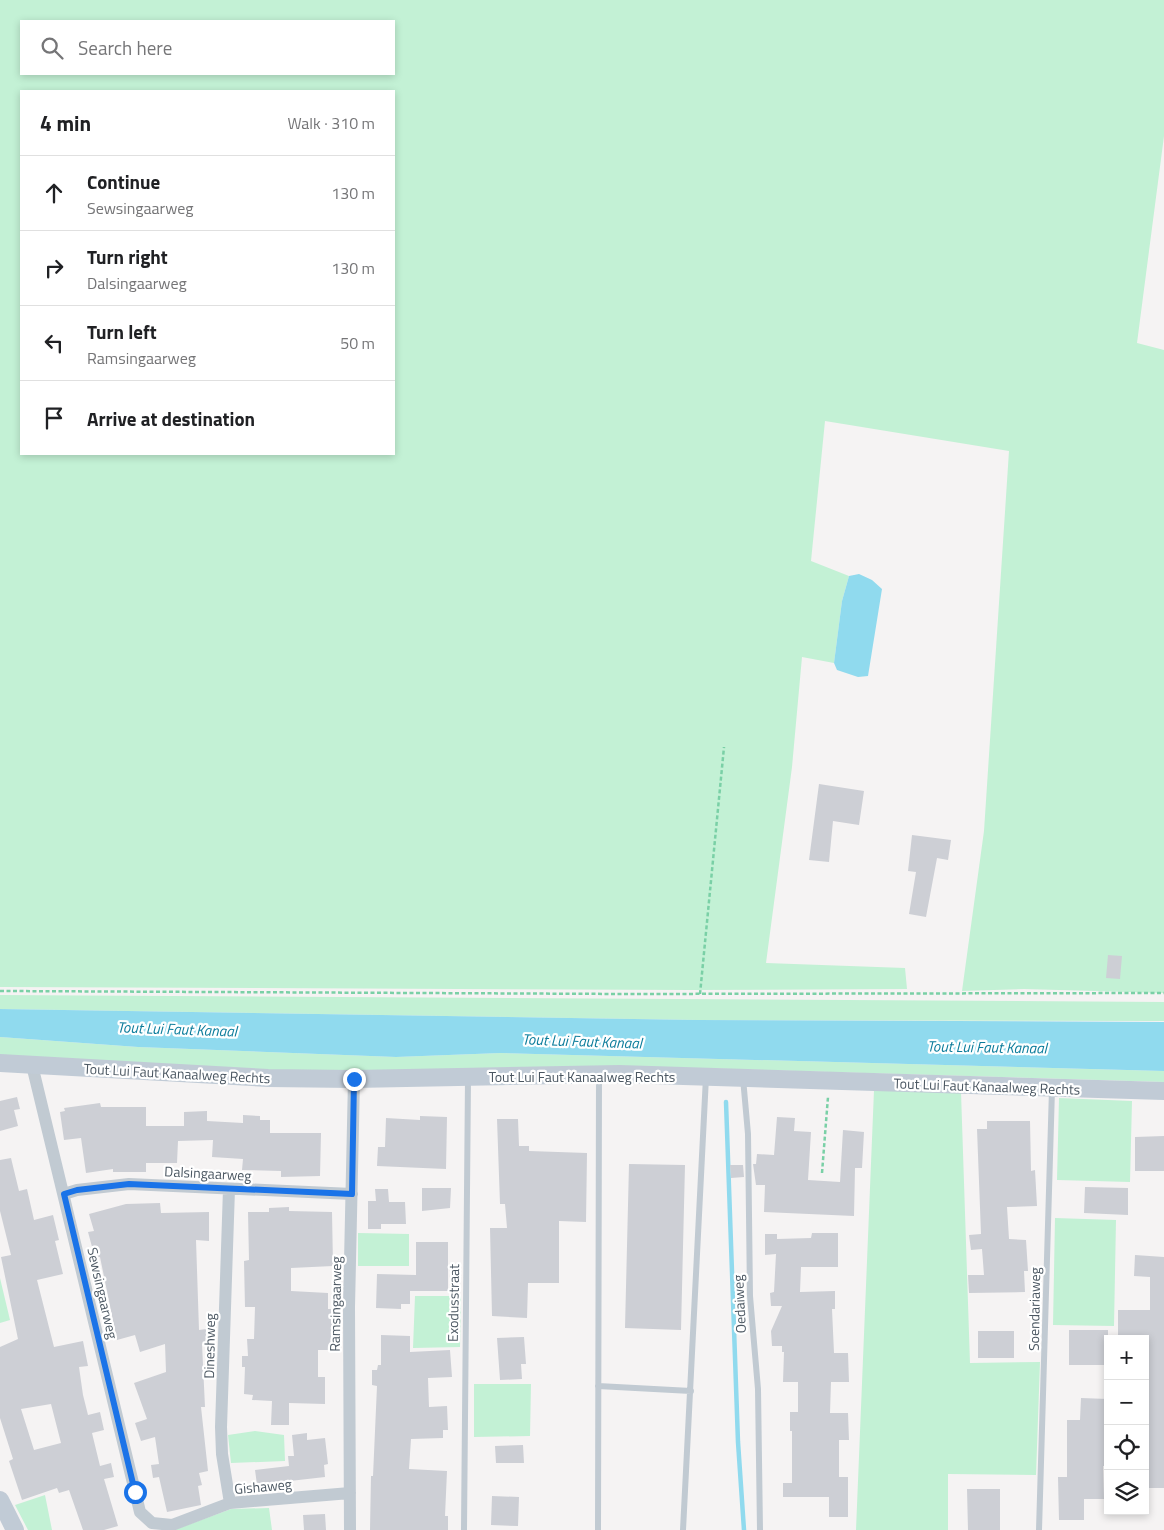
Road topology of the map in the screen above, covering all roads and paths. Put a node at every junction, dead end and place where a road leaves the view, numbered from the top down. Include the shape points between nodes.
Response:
1 (724, 747) dead end
2 (0, 991) edge
3 (1164, 993) edge
4 (700, 994) junction
5 (0, 1063) edge
6 (32, 1065) junction
7 (599, 1074) junction
8 (706, 1076) junction
9 (468, 1077) junction
10 (743, 1077) junction
11 (354, 1079) junction
12 (830, 1080) junction
13 (1052, 1088) junction
14 (1164, 1091) edge
15 (822, 1173) dead end
16 (229, 1189) junction
17 (64, 1194) junction
18 (352, 1194) junction
19 (598, 1386) junction
20 (691, 1391) junction
21 (350, 1493) junction
22 (0, 1500) edge
23 (230, 1503) junction
24 (152, 1523) joint
25 (16, 1530) edge
26 (350, 1530) edge
27 (464, 1530) edge
28 (598, 1530) edge
29 (683, 1530) edge
30 (760, 1530) edge
31 (1039, 1530) edge

1 - 4 path
2 - 4 path
3 - 4 path
5 - 6 street, Tout Lui Faut Kanaalweg Rechts
6 - 11 street, Tout Lui Faut Kanaalweg Rechts via 268,1078
6 - 17 street, Sewsingaarweg
7 - 8 street, Tout Lui Faut Kanaalweg Rechts
7 - 9 street, Tout Lui Faut Kanaalweg Rechts
7 - 19 lane
8 - 10 street, Tout Lui Faut Kanaalweg Rechts
8 - 20 lane
9 - 11 street, Tout Lui Faut Kanaalweg Rechts
9 - 27 lane, Exodusstraat
10 - 12 street, Tout Lui Faut Kanaalweg Rechts
10 - 30 lane, Oedaiweg via 748,1134 750,1296 758,1389
11 - 18 street, Ramsingaarweg
12 - 13 street, Tout Lui Faut Kanaalweg Rechts
12 - 15 path
13 - 14 street, Tout Lui Faut Kanaalweg Rechts
13 - 31 lane, Soendariaweg
16 - 17 street, Dalsingaarweg via 129,1184
16 - 18 street, Dalsingaarweg
16 - 23 street, Dineshweg via 221,1427
17 - 24 street, Sewsingaarweg via 140,1512
18 - 21 street, Ramsingaarweg
19 - 20 lane
19 - 28 lane
20 - 29 lane
21 - 23 street, Gishaweg
21 - 26 street, Ramsingaarweg
22 - 25 street
23 - 24 street, Gishaweg via 172,1525

